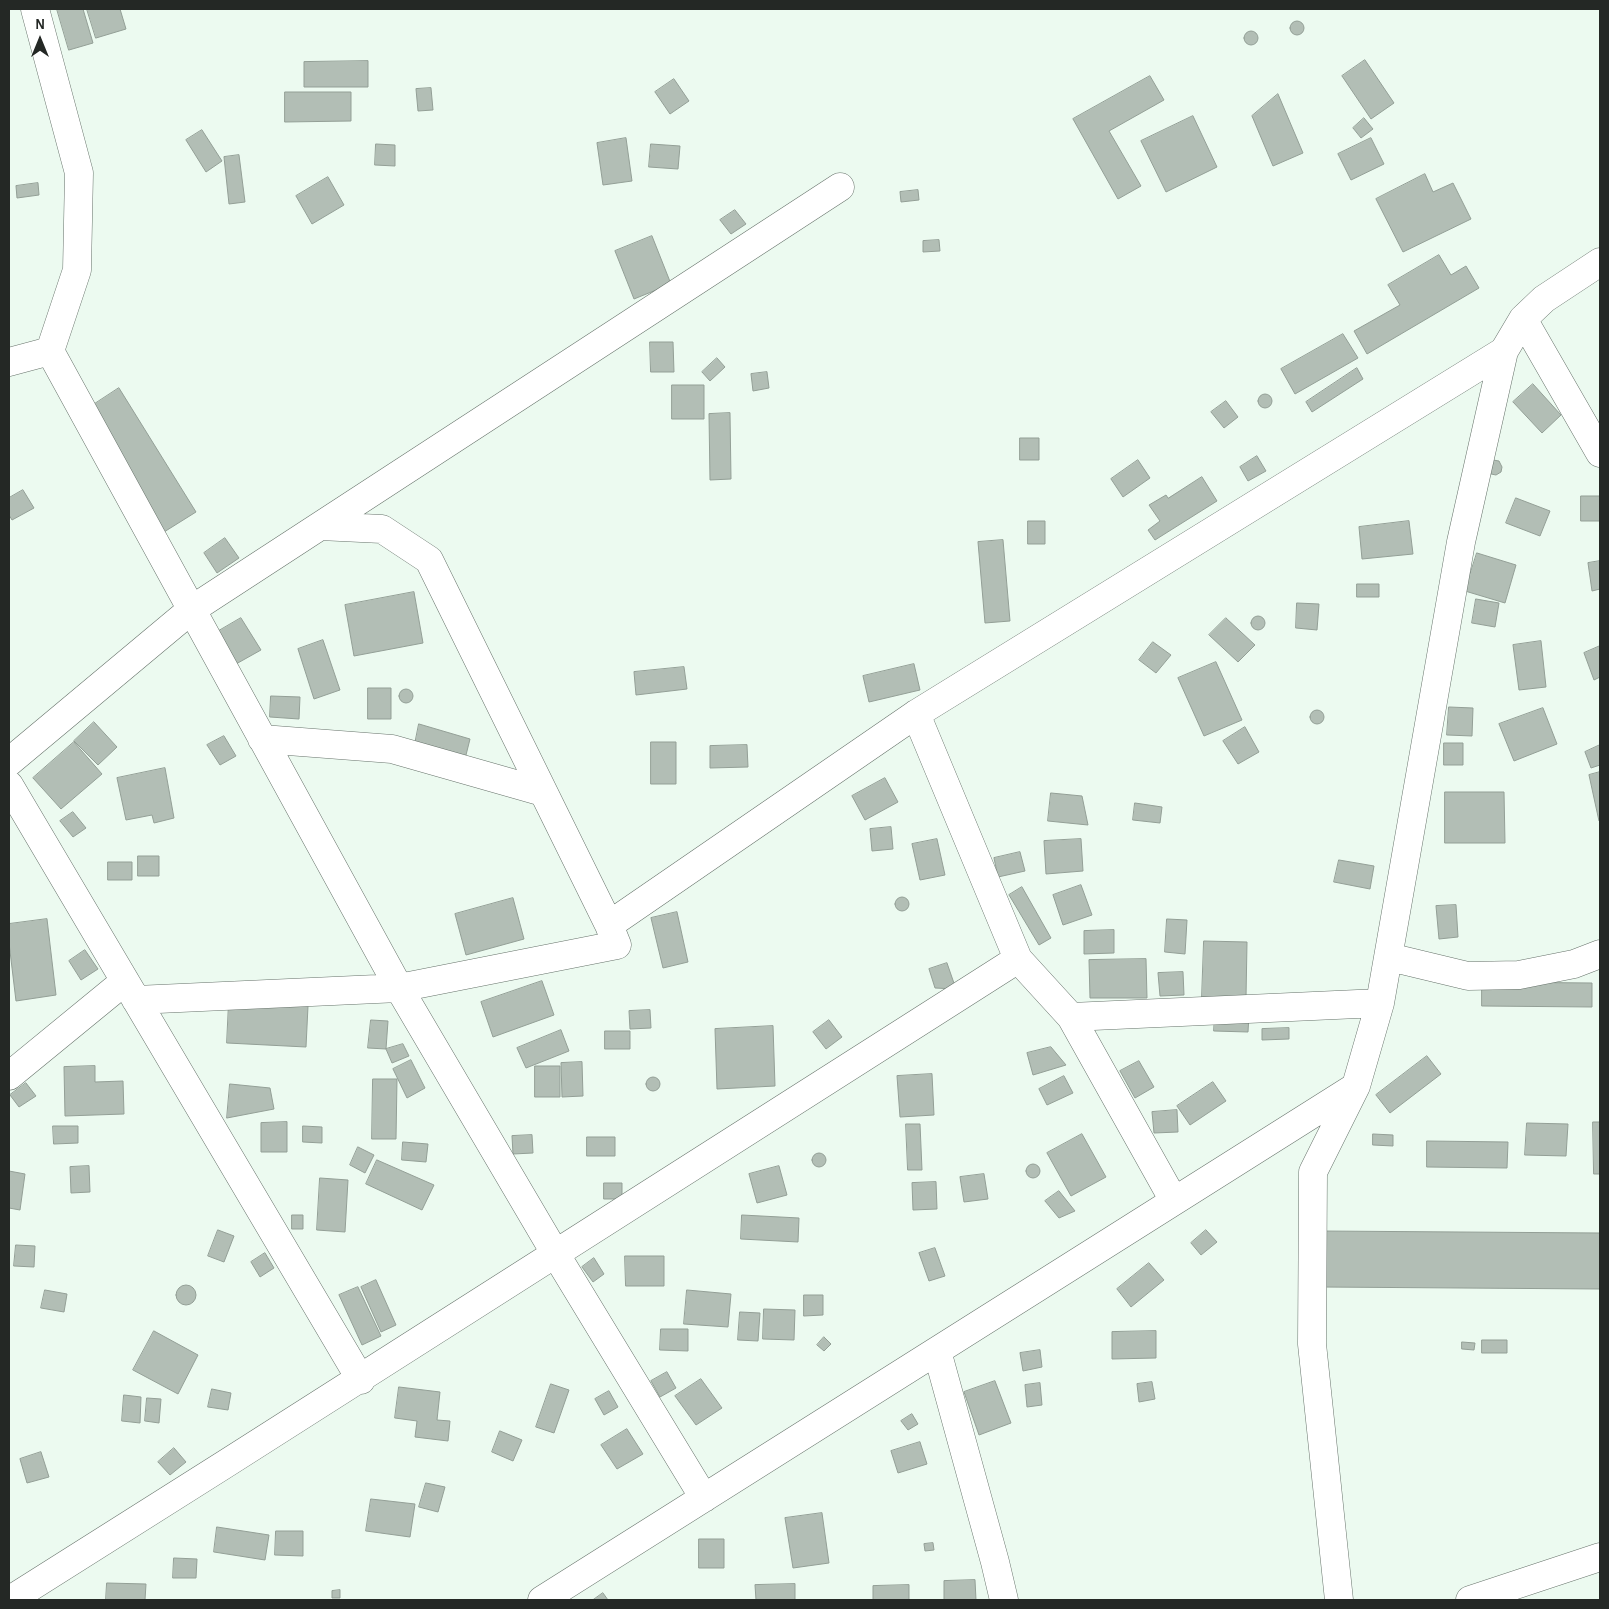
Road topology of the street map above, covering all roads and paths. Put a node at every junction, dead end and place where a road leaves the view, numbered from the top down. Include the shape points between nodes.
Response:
1 (35, 9) edge
2 (840, 187) dead end
3 (1600, 262) edge
4 (1523, 319) junction
5 (50, 351) junction
6 (1504, 351) junction
7 (9, 362) edge
8 (1600, 453) edge
9 (320, 526) junction
10 (191, 610) junction
11 (916, 714) junction
12 (262, 739) junction
13 (9, 762) edge
14 (9, 785) edge
15 (542, 792) junction
16 (609, 925) junction
17 (1600, 954) edge
18 (1389, 957) junction
19 (1018, 959) junction
20 (399, 988) junction
21 (131, 991) junction
22 (1380, 1003) junction
23 (1071, 1016) junction
24 (9, 1076) edge
25 (1356, 1086) junction
26 (1174, 1201) junction
27 (556, 1253) junction
28 (937, 1351) junction
29 (360, 1380) junction
30 (704, 1498) junction
31 (1600, 1557) edge
32 (10, 1600) edge
33 (542, 1600) edge
34 (1004, 1600) edge
35 (1339, 1600) edge
36 (1470, 1600) edge

1 - 5 street via 79,173 77,270
2 - 9 street
3 - 4 street via 1544,299
4 - 6 street
4 - 8 street
5 - 7 street
5 - 10 street
6 - 11 street
6 - 18 street via 1461,542
9 - 10 street
9 - 15 street via 382,529 429,560
10 - 12 street
10 - 13 street
11 - 16 street
11 - 19 street
12 - 15 street via 392,750
12 - 20 street
14 - 21 street
15 - 16 street
16 - 20 street via 617,945
17 - 18 street via 1574,964 1519,975 1468,976
18 - 22 street
19 - 23 street
19 - 27 street
20 - 21 street
20 - 27 street
21 - 24 street
21 - 29 street
22 - 23 street
22 - 25 street
23 - 26 street
25 - 26 street
25 - 35 street via 1313,1172 1312,1344
26 - 28 street
27 - 29 street
27 - 30 street
28 - 30 street
28 - 34 street
29 - 32 street
30 - 33 street
31 - 36 street

